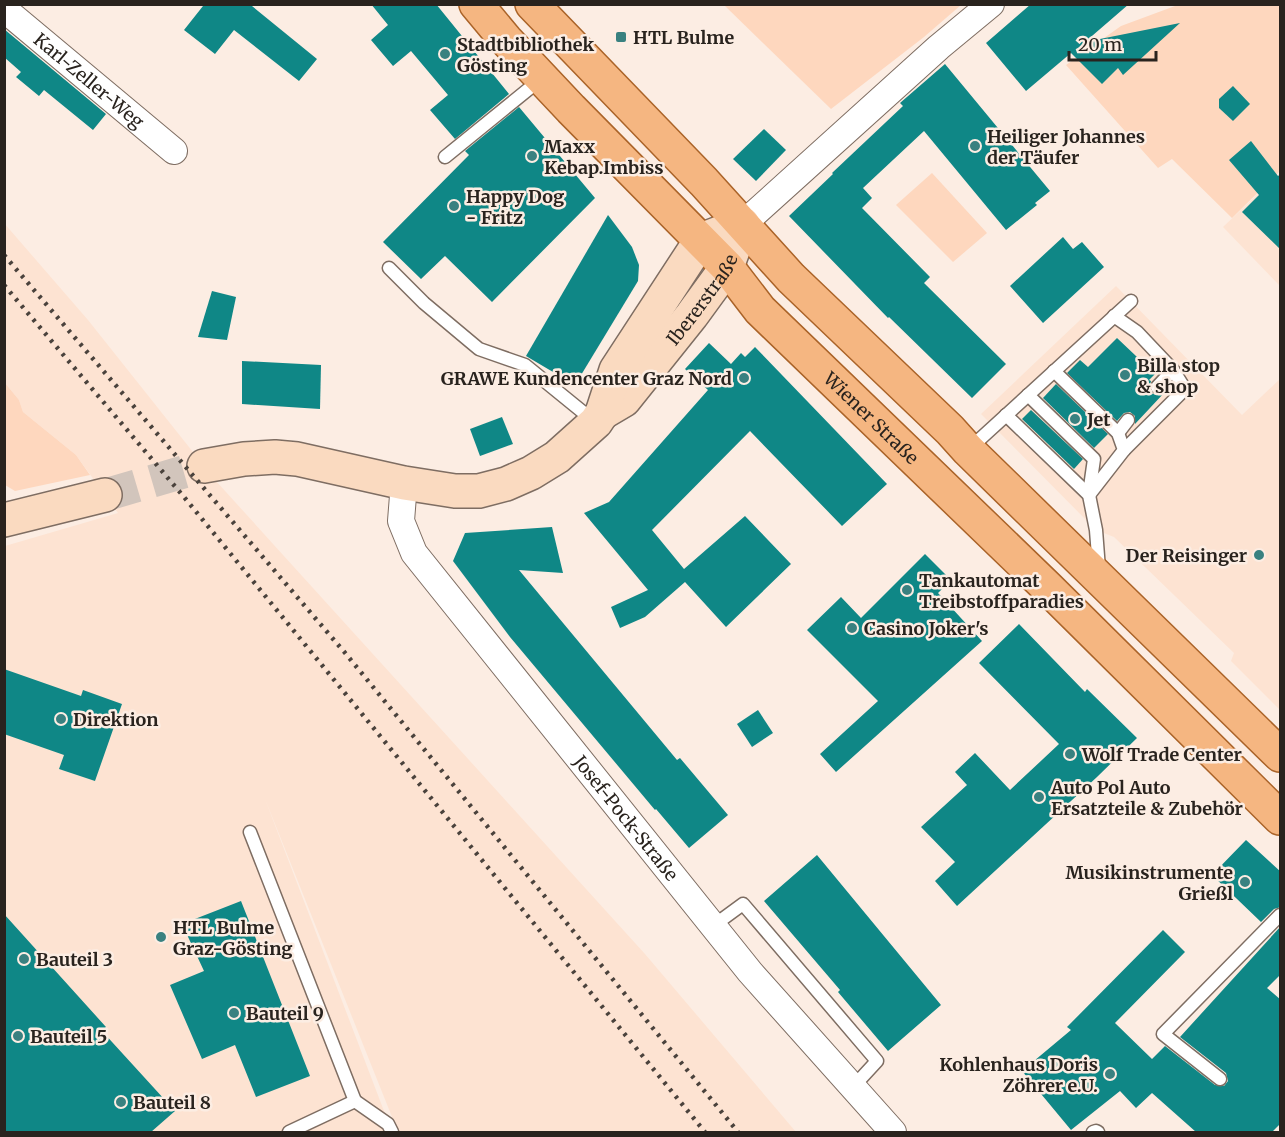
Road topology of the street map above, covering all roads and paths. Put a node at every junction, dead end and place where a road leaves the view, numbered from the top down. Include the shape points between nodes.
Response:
1 (476, 4) edge
2 (532, 4) edge
3 (991, 4) edge
4 (4, 9) edge
5 (542, 79) junction
6 (174, 151) dead end
7 (445, 157) dead end
8 (743, 224) junction
9 (701, 240) junction
10 (727, 267) junction
11 (389, 268) dead end
12 (1131, 301) dead end
13 (1114, 316) junction
14 (1173, 370) junction
15 (1054, 371) junction
16 (1157, 387) dead end
17 (1028, 395) junction
18 (1006, 415) junction
19 (599, 417) junction
20 (1128, 420) dead end
21 (1118, 433) junction
22 (969, 450) junction
23 (1124, 450) junction
24 (204, 466) tunnel mouth
25 (404, 483) junction
26 (105, 495) tunnel mouth
27 (1089, 495) junction
28 (4, 520) edge
29 (1100, 579) junction
30 (1281, 755) edge
31 (1281, 818) edge
32 (250, 832) dead end
33 (1281, 915) edge
34 (713, 926) junction
35 (1220, 1079) dead end
36 (853, 1087) junction
37 (355, 1101) junction
38 (289, 1132) edge
39 (392, 1132) edge
40 (893, 1132) edge
41 (1093, 1132) edge
42 (1098, 1132) edge

1 - 5 main road, Wiener Straße
2 - 8 main road
3 - 8 street
4 - 6 street, Karl-Zeller-Weg
5 - 7 lane
5 - 9 main road, Wiener Straße
8 - 9 street, Ibererstraße
8 - 10 street, Ibererstraße
8 - 22 main road via 791,278
9 - 10 main road, Wiener Straße
9 - 19 street, Ibererstraße via 616,370
10 - 19 street, Ibererstraße via 624,400
10 - 31 main road, Wiener Straße via 759,310
11 - 19 lane via 479,349 525,365
12 - 13 lane
13 - 14 lane via 1137,332
13 - 15 lane
14 - 16 lane
14 - 23 lane via 1185,389
15 - 17 lane
15 - 21 lane
17 - 18 lane
17 - 27 lane via 1094,459
18 - 22 lane
18 - 27 lane
19 - 25 street, Ibererstraße via 557,457 506,484 454,491
20 - 21 lane
21 - 23 lane
22 - 29 main road
23 - 27 lane
24 - 25 street, Ibererstraße via 244,459 297,459
25 - 34 street, Josef-Pock-Straße via 401,521 414,553
26 - 28 street
27 - 29 lane
29 - 30 main road
32 - 37 lane
33 - 35 lane via 1163,1034
34 - 36 street, Josef-Pock-Straße
34 - 36 lane via 743,904 877,1061
36 - 40 street, Josef-Pock-Straße
37 - 38 lane
37 - 39 lane via 388,1124
41 - 42 lane

